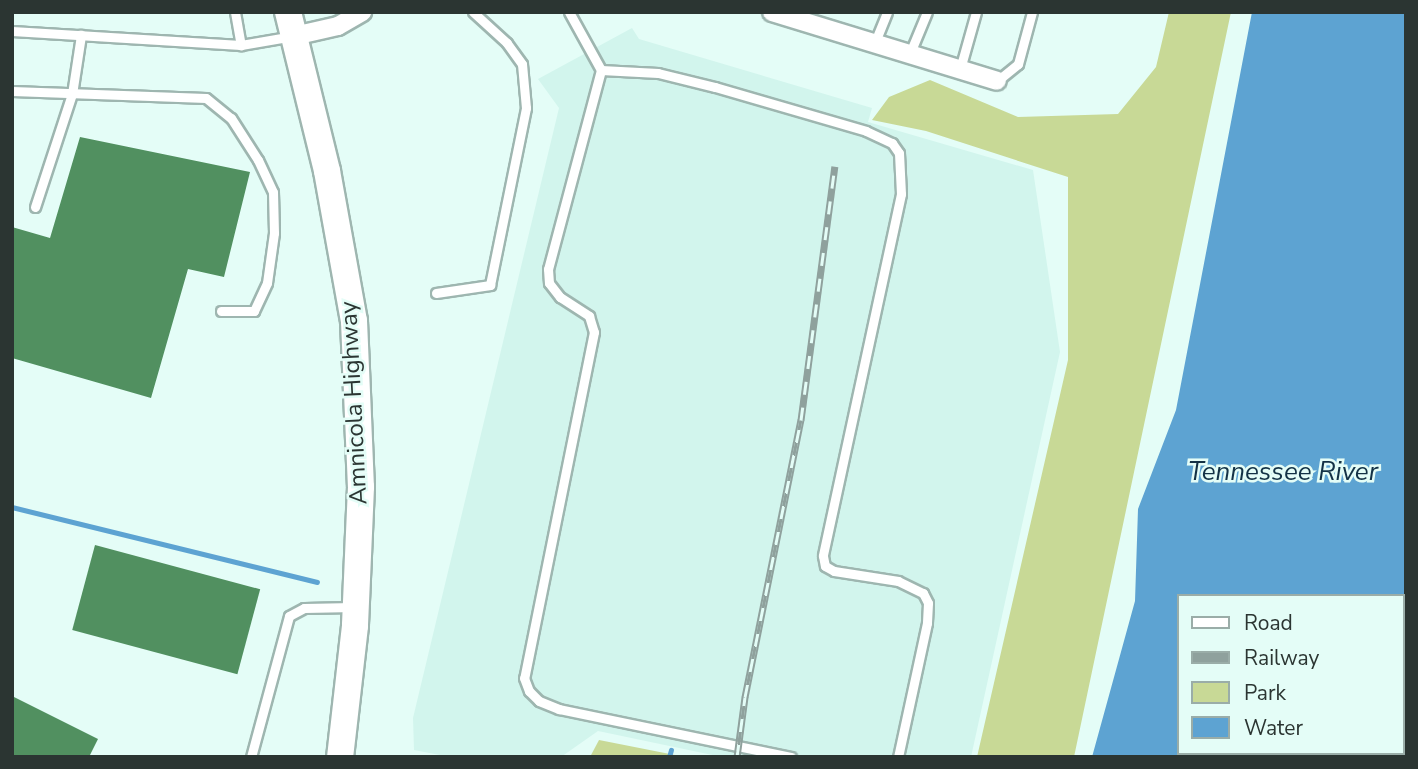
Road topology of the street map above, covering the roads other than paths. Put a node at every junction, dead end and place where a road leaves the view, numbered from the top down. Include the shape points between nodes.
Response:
1 (234, 12) edge
2 (362, 12) edge
3 (473, 12) edge
4 (569, 12) edge
5 (772, 12) edge
6 (887, 12) edge
7 (927, 12) edge
8 (976, 12) edge
9 (1032, 12) edge
10 (291, 24) edge
11 (12, 31) edge
12 (81, 35) junction
13 (876, 42) junction
14 (241, 45) junction
15 (911, 54) junction
16 (601, 69) junction
17 (960, 69) junction
18 (997, 81) joint
19 (12, 91) edge
20 (72, 94) junction
21 (35, 207) dead end
22 (436, 293) dead end
23 (221, 311) dead end
24 (356, 607) junction
25 (251, 757) edge
26 (340, 757) edge
27 (791, 757) edge
28 (898, 757) edge

1 - 14 lane
2 - 10 street via 338,26
3 - 22 lane via 522,64 526,108 490,285
4 - 16 lane
5 - 13 street
6 - 13 lane
7 - 15 lane
8 - 17 lane
9 - 18 lane via 1018,64
10 - 14 lane
10 - 24 main road, Amnicola Highway via 327,171 354,321 360,487
11 - 12 lane
12 - 14 lane
12 - 20 lane
13 - 15 street
15 - 17 street
16 - 27 lane via 548,269 549,283 589,316 594,332 524,678 539,702 559,709
16 - 28 lane via 657,72 715,87 866,131 892,143 899,153 901,194 823,556 825,566 834,572 898,582 923,593 928,603
17 - 18 street
19 - 20 lane
20 - 21 lane
20 - 23 lane via 206,98 232,118 273,192 274,233 267,283 254,311
24 - 25 lane via 304,608 289,617
24 - 26 main road, Amnicola Highway

